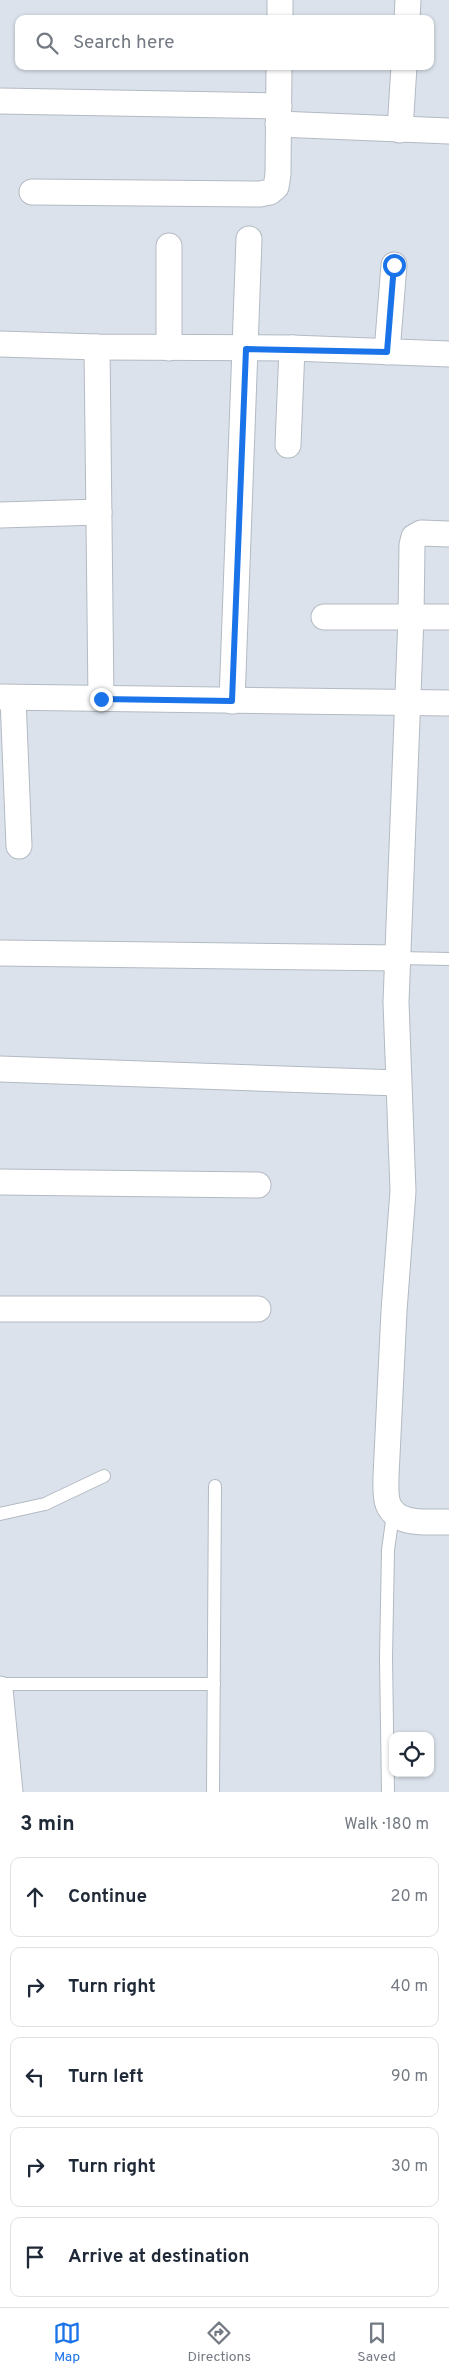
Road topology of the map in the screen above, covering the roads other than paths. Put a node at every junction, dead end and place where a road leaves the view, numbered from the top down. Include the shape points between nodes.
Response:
1 (280, 0) edge
2 (408, 0) edge
3 (280, 15) edge
4 (407, 15) edge
5 (279, 70) edge
6 (404, 70) edge
7 (0, 101) edge
8 (278, 115) junction
9 (400, 130) junction
10 (449, 131) edge
11 (32, 192) dead end
12 (249, 239) dead end
13 (169, 246) dead end
14 (394, 265) dead end
15 (0, 344) edge
16 (97, 347) junction
17 (169, 348) junction
18 (292, 348) junction
19 (246, 349) junction
20 (387, 352) junction
21 (449, 354) edge
22 (288, 445) dead end
23 (99, 512) junction
24 (0, 515) edge
25 (449, 534) edge
26 (324, 617) dead end
27 (411, 617) junction
28 (449, 617) edge
29 (7, 698) edge
30 (101, 699) junction
31 (232, 701) junction
32 (407, 703) junction
33 (449, 703) edge
34 (19, 846) dead end
35 (0, 953) edge
36 (399, 958) junction
37 (449, 959) edge
38 (0, 1069) edge
39 (398, 1083) junction
40 (0, 1182) edge
41 (258, 1185) dead end
42 (0, 1309) edge
43 (258, 1309) dead end
44 (104, 1476) dead end
45 (215, 1486) dead end
46 (0, 1514) edge
47 (393, 1514) junction
48 (449, 1522) edge
49 (0, 1684) edge
50 (214, 1684) junction
51 (0, 1689) edge
52 (10, 1792) edge
53 (213, 1792) edge
54 (388, 1792) edge

1 - 3 street
2 - 4 street
5 - 8 street
6 - 9 street
7 - 8 street
8 - 9 street
8 - 11 street via 278,174 276,186 270,192
9 - 10 street
12 - 19 street
13 - 17 street
14 - 20 street
15 - 16 street
16 - 17 street
16 - 23 street
17 - 19 street
18 - 19 street
18 - 20 street
18 - 22 street
19 - 31 street
20 - 21 street
23 - 24 street
23 - 30 street
25 - 27 street via 421,533 414,537
26 - 27 street
27 - 28 street
27 - 32 street
29 - 30 street
29 - 34 street
30 - 31 street
31 - 32 street
32 - 33 street
32 - 36 street
35 - 36 street
36 - 37 lane
36 - 39 street via 396,1002
38 - 39 street
39 - 47 street via 403,1191 386,1476 387,1503
40 - 41 street
42 - 43 street
44 - 46 lane via 45,1504
45 - 50 lane
47 - 48 street via 406,1521
47 - 54 lane via 388,1550
49 - 50 lane
50 - 53 lane
51 - 52 street

